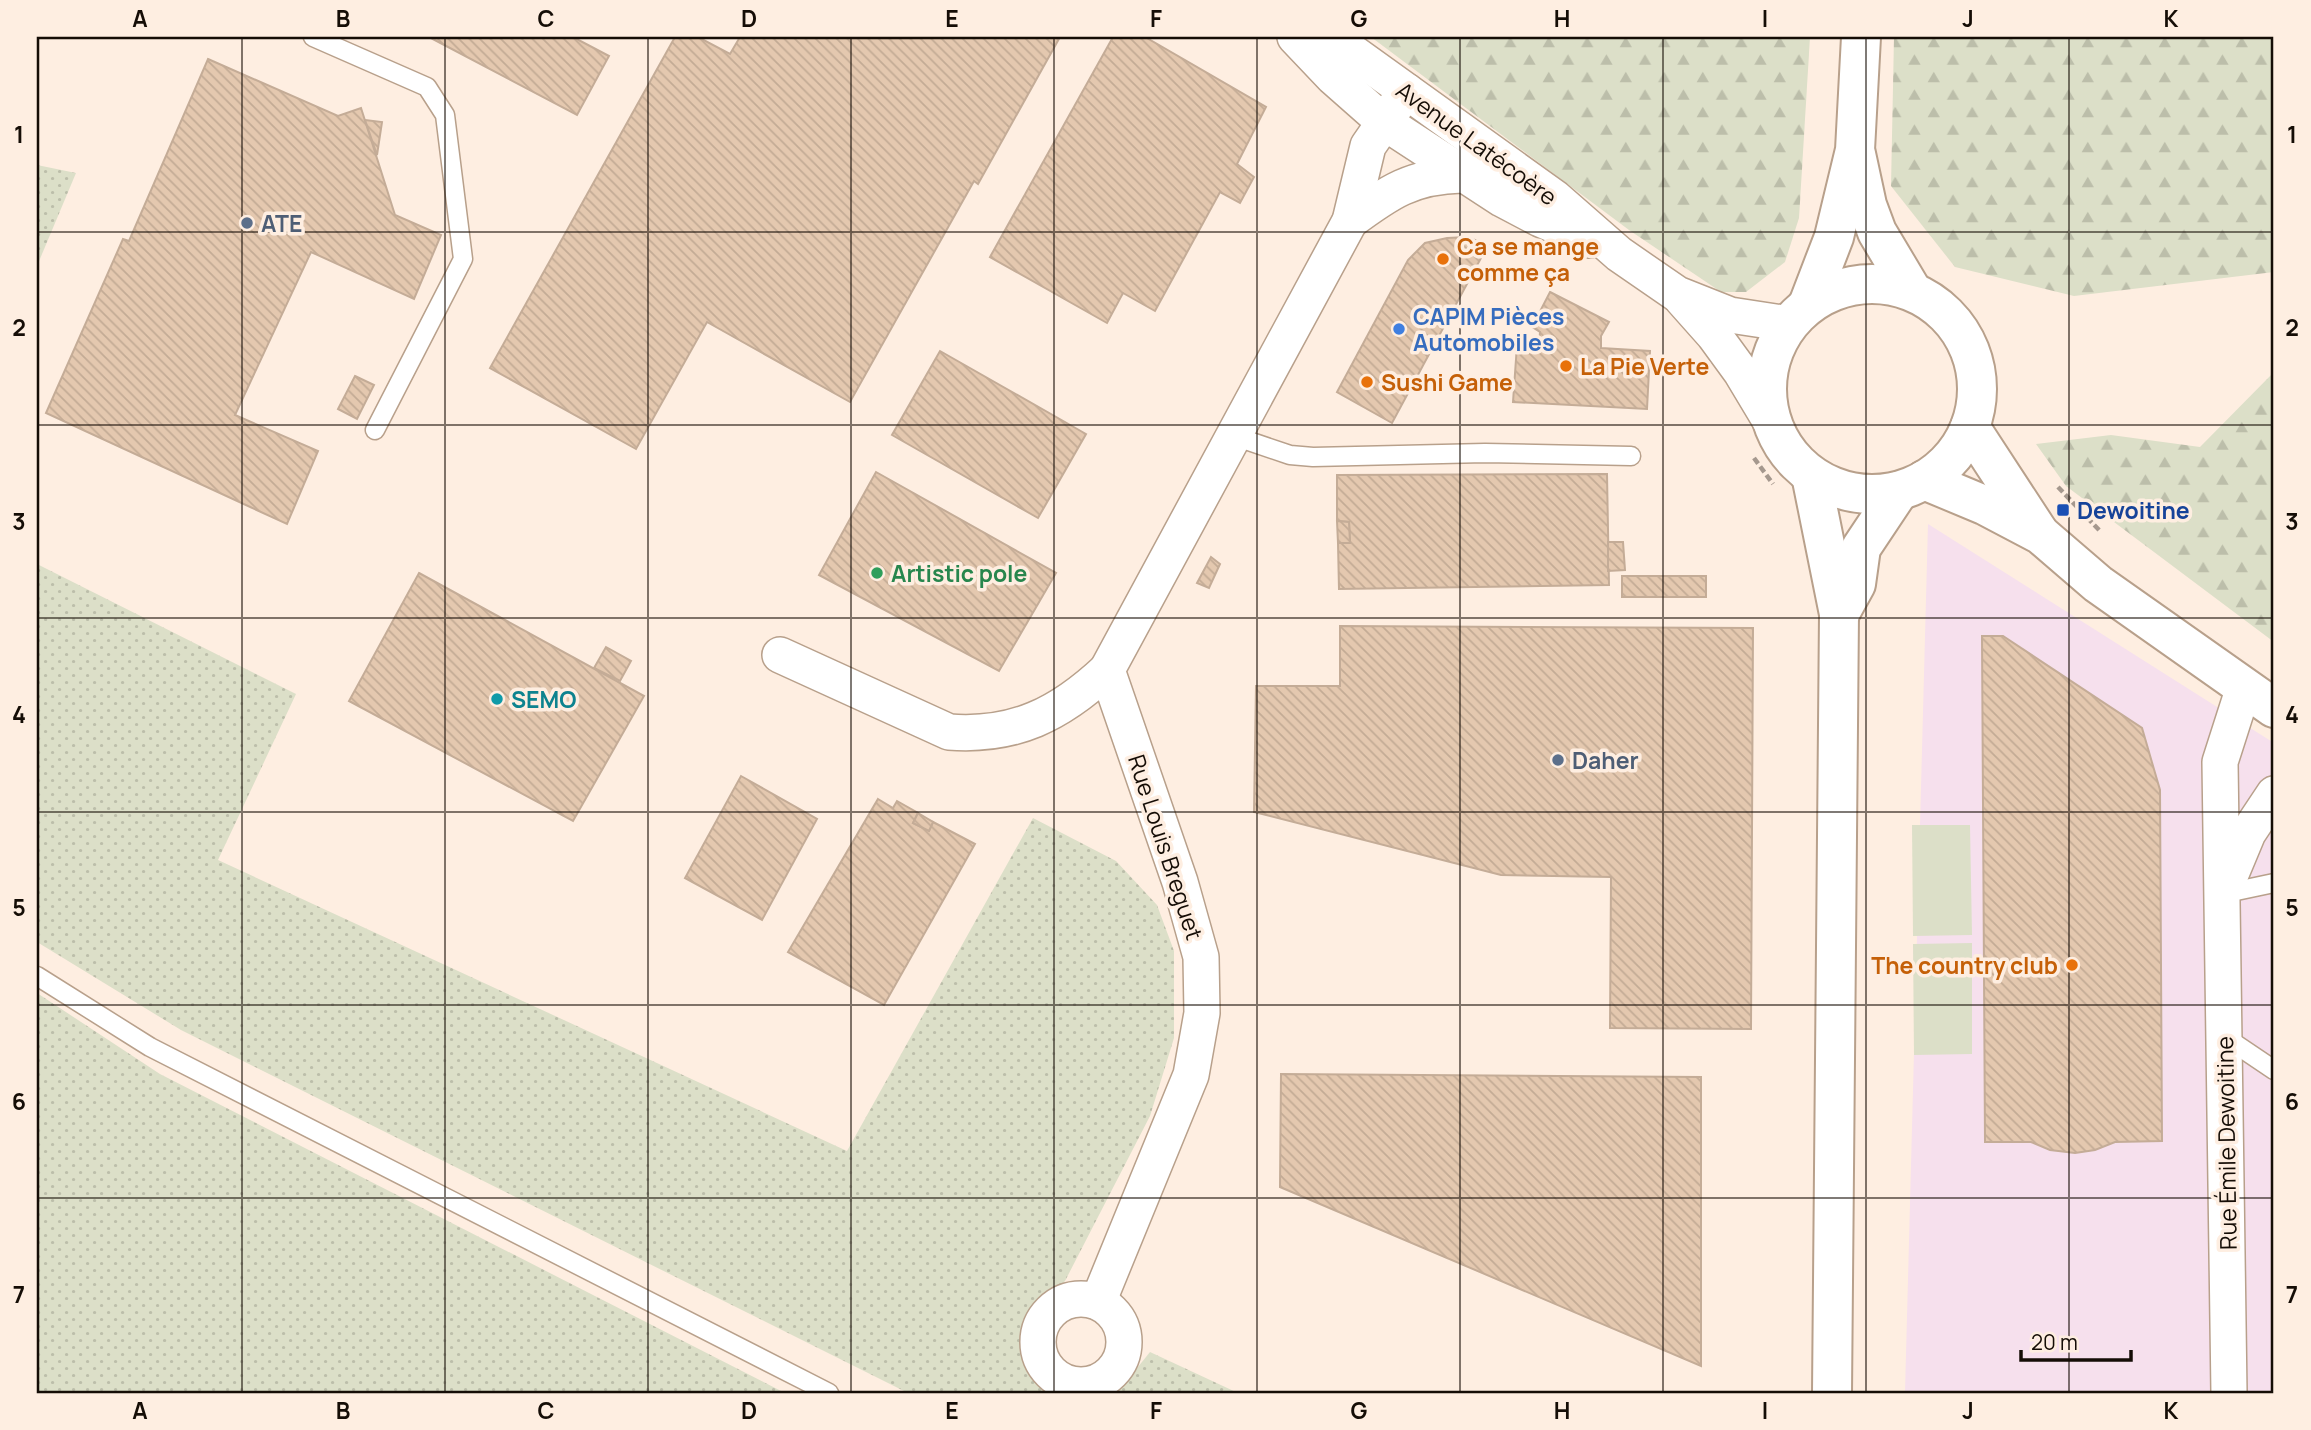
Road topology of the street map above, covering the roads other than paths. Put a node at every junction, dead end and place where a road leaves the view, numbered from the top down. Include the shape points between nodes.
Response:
1 (313, 37) edge
2 (1295, 37) edge
3 (1331, 37) edge
4 (1861, 37) edge
5 (1406, 90) junction
6 (1384, 122) junction
7 (1855, 150) junction
8 (1462, 175) junction
9 (1350, 220) junction
10 (1619, 254) junction
11 (1911, 289) junction
12 (1677, 294) junction
13 (1799, 313) junction
14 (1970, 427) junction
15 (376, 430) dead end
16 (1234, 436) junction
17 (1761, 438) junction
18 (1631, 456) dead end
19 (1794, 482) junction
20 (1911, 485) junction
21 (2041, 535) junction
22 (1839, 614) junction
23 (780, 654) dead end
24 (1107, 670) junction
25 (2259, 698) edge
26 (2274, 794) edge
27 (2274, 883) edge
28 (2222, 894) junction
29 (37, 976) edge
30 (2225, 1037) junction
31 (2274, 1070) edge
32 (1098, 1302) dead end
33 (829, 1393) edge
34 (1832, 1393) edge
35 (2229, 1393) edge

1 - 15 lane via 427,86 445,115 463,259
2 - 6 street, Avenue Latécoère
3 - 5 street, Avenue Latécoère
4 - 7 main road
5 - 6 street
5 - 10 street, Avenue Latécoère via 1555,198
6 - 8 street, Avenue Latécoère
6 - 9 street via 1368,146
7 - 11 main road via 1877,232
7 - 13 main road via 1834,237
8 - 9 street via 1416,181 1390,191
8 - 10 street, Avenue Latécoère via 1540,219
9 - 16 street
10 - 12 street, Avenue Latécoère
11 - 13 main road via 1853,286
11 - 14 main road via 1954,323 1969,346 1977,400
12 - 13 street, Avenue Latécoère via 1730,315
12 - 17 street, Avenue Latécoère via 1741,372
13 - 17 main road via 1772,356
14 - 20 main road via 1952,457
14 - 21 main road
16 - 18 lane via 1313,457
16 - 24 street
17 - 19 main road via 1790,459
19 - 20 main road via 1868,494
19 - 22 main road
20 - 21 main road via 1984,505
20 - 22 main road via 1861,548 1856,584
21 - 25 main road via 2098,584
22 - 34 main road
23 - 24 street via 949,732 979,734 1060,709
24 - 32 street, Rue Louis Breguet via 1201,957 1202,1013 1191,1075
25 - 28 street, Rue Émile Dewoitine via 2220,762
26 - 28 street, Rue Émile Dewoitine via 2248,833
27 - 28 lane
28 - 30 street, Rue Émile Dewoitine
29 - 33 lane via 150,1047
30 - 31 lane
30 - 35 street, Rue Émile Dewoitine

